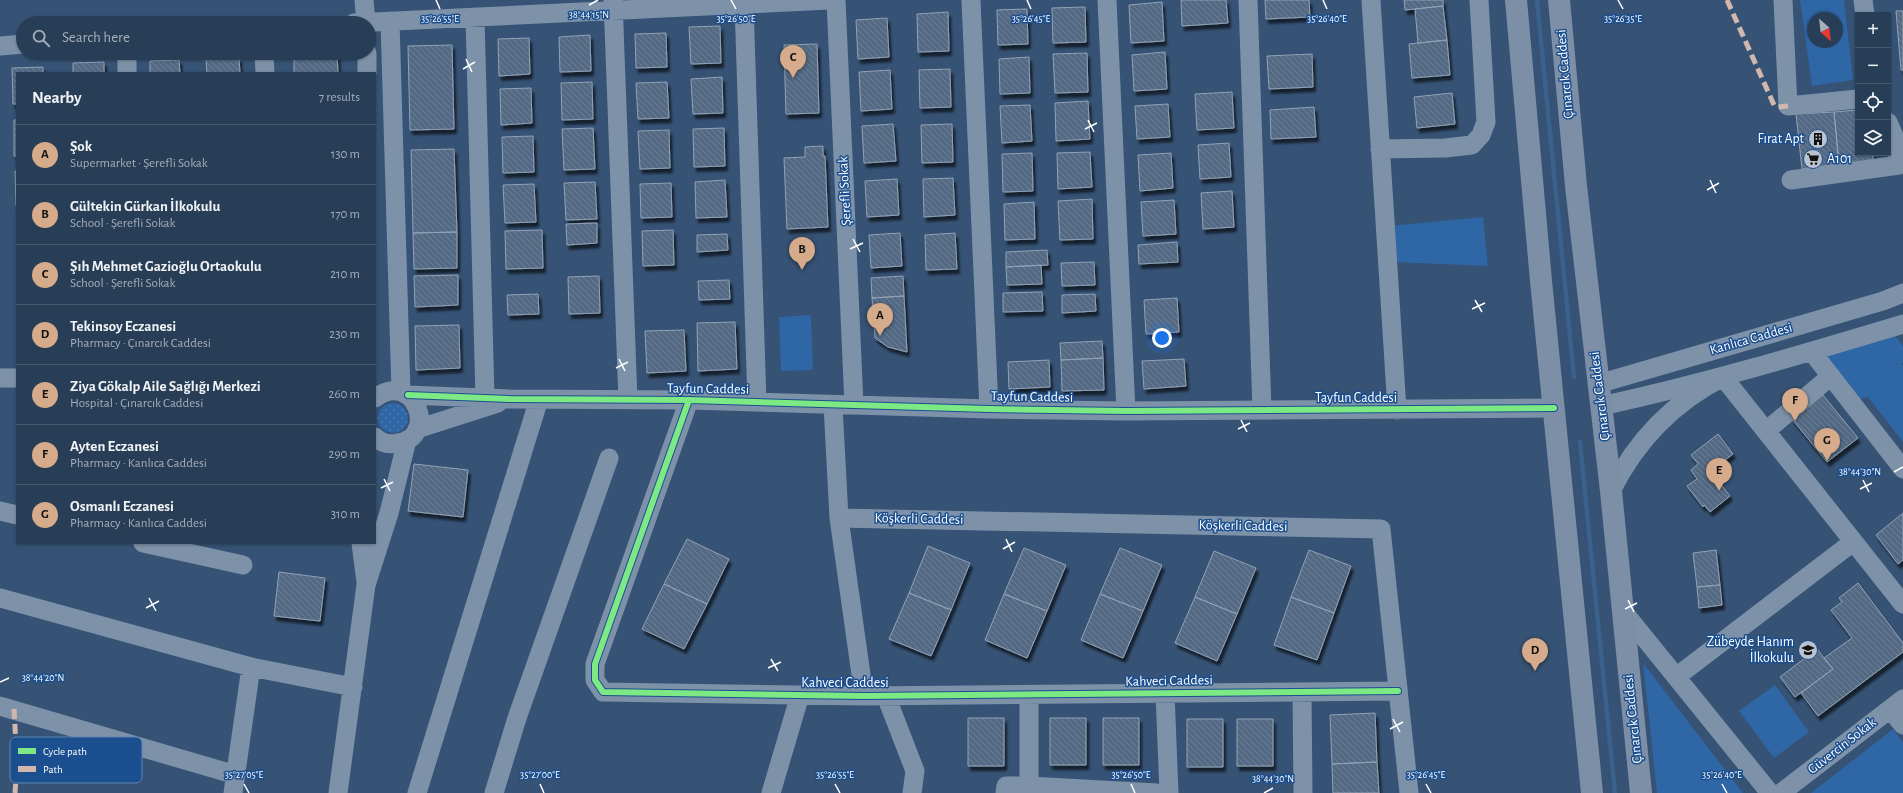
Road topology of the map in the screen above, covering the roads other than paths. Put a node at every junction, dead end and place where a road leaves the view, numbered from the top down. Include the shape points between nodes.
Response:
1 (364, 0) edge
2 (830, 0) edge
3 (836, 0) edge
4 (971, 0) edge
5 (1107, 0) edge
6 (1248, 0) edge
7 (1371, 0) edge
8 (1479, 0) edge
9 (1516, 0) edge
10 (1559, 0) edge
11 (1783, 0) edge
12 (1863, 0) edge
13 (744, 4) junction
14 (613, 5) edge
15 (1865, 12) edge
16 (363, 16) edge
17 (475, 17) junction
18 (390, 21) junction
19 (376, 22) edge
20 (16, 45) edge
21 (0, 46) edge
22 (127, 60) edge
23 (264, 60) edge
24 (367, 60) edge
25 (128, 72) edge
26 (265, 72) edge
27 (367, 72) edge
28 (1855, 99) edge
29 (1895, 131) edge
30 (1380, 149) junction
31 (1791, 180) dead end
32 (1903, 293) edge
33 (1903, 324) edge
34 (1812, 352) junction
35 (1831, 376) junction
36 (1723, 377) junction
37 (1598, 384) junction
38 (404, 394) junction
39 (376, 397) edge
40 (485, 398) junction
41 (510, 399) junction
42 (539, 399) junction
43 (628, 400) junction
44 (689, 400) junction
45 (757, 402) junction
46 (833, 405) junction
47 (854, 405) junction
48 (1601, 406) junction
49 (1554, 408) junction
50 (989, 409) junction
51 (1262, 410) junction
52 (1397, 410) junction
53 (1126, 411) junction
54 (1766, 431) junction
55 (412, 434) junction
56 (376, 438) edge
57 (609, 458) dead end
58 (1903, 469) edge
59 (1611, 491) junction
60 (0, 511) edge
61 (16, 515) edge
62 (839, 518) junction
63 (1853, 542) junction
64 (148, 544) edge
65 (360, 544) edge
66 (243, 565) dead end
67 (366, 585) junction
68 (0, 598) edge
69 (1903, 604) edge
70 (1622, 610) junction
71 (251, 667) junction
72 (1676, 677) junction
73 (352, 687) junction
74 (1398, 691) junction
75 (1302, 692) junction
76 (1165, 694) junction
77 (800, 695) junction
78 (1029, 695) junction
79 (864, 696) junction
80 (886, 696) junction
81 (1897, 704) edge
82 (0, 706) edge
83 (1903, 725) edge
84 (93, 737) edge
85 (142, 753) edge
86 (234, 784) edge
87 (1029, 786) junction
88 (1101, 791) edge
89 (338, 793) edge
90 (418, 793) edge
91 (494, 793) edge
92 (771, 793) edge
93 (912, 793) edge
94 (1006, 793) edge
95 (1157, 793) edge
96 (1169, 793) edge
97 (1303, 793) edge
98 (1409, 793) edge
99 (1592, 793) edge
100 (1641, 793) edge
101 (1770, 793) edge
102 (1781, 793) edge

1 - 16 street
2 - 13 street
3 - 47 street, Şerefli Sokak
4 - 50 street
5 - 53 street
6 - 51 street
7 - 30 street
8 - 30 street via 1486,122 1482,135 1472,145
9 - 49 main road
10 - 37 main road, Çınarcık Caddesi
11 - 28 street via 1788,106
12 - 15 street
13 - 14 street
13 - 45 street
14 - 17 street
14 - 43 street
17 - 18 street
17 - 40 street
18 - 19 street
18 - 38 street
20 - 21 street
22 - 25 street
23 - 26 street
24 - 27 street
29 - 31 street via 1899,165
30 - 52 street
32 - 37 street, Kanlıca Caddesi
33 - 34 street, Kanlıca Caddesi
34 - 35 street
34 - 36 street, Kanlıca Caddesi
35 - 54 street
35 - 58 street
36 - 48 street, Kanlıca Caddesi
36 - 54 street
36 - 59 street via 1700,388 1682,401 1650,431 1628,460
37 - 48 main road, Çınarcık Caddesi
38 - 39 street, Tayfun Caddesi via 386,392
38 - 40 street, Tayfun Caddesi
38 - 55 street via 418,407 420,414
40 - 41 street, Tayfun Caddesi
41 - 42 street, Tayfun Caddesi
41 - 55 street
42 - 43 street, Tayfun Caddesi
42 - 90 street
43 - 44 street, Tayfun Caddesi
44 - 45 street, Tayfun Caddesi
44 - 77 street, Kahveci Caddesi via 595,664 595,680 603,692
45 - 46 street, Tayfun Caddesi
46 - 47 street, Tayfun Caddesi
46 - 62 street
47 - 50 street, Tayfun Caddesi
48 - 59 main road, Çınarcık Caddesi
49 - 52 street, Tayfun Caddesi
49 - 99 main road
50 - 53 street, Tayfun Caddesi
51 - 52 street, Tayfun Caddesi
51 - 53 street, Tayfun Caddesi
54 - 63 street
55 - 56 street via 393,444
55 - 67 street
57 - 91 street
59 - 70 main road, Çınarcık Caddesi
60 - 61 street
62 - 74 street, Köşkerli Caddesi via 1381,529
62 - 79 street
63 - 69 street
63 - 72 street
64 - 66 street
65 - 67 street
67 - 73 street
68 - 71 street
70 - 72 street
70 - 100 main road, Çınarcık Caddesi
71 - 73 street
71 - 86 street
72 - 101 street
73 - 89 street
74 - 75 street, Kahveci Caddesi
74 - 98 street, Köşkerli Caddesi
75 - 76 street, Kahveci Caddesi
75 - 97 street
76 - 78 street, Kahveci Caddesi
76 - 96 street
77 - 79 street, Kahveci Caddesi
77 - 92 street
78 - 80 street, Kahveci Caddesi
78 - 87 street
79 - 80 street, Kahveci Caddesi
80 - 93 street via 915,771
81 - 83 street
81 - 102 street, Güvercin Sokak
82 - 84 street
85 - 86 street
87 - 88 street
87 - 94 street via 1006,786
88 - 95 street

